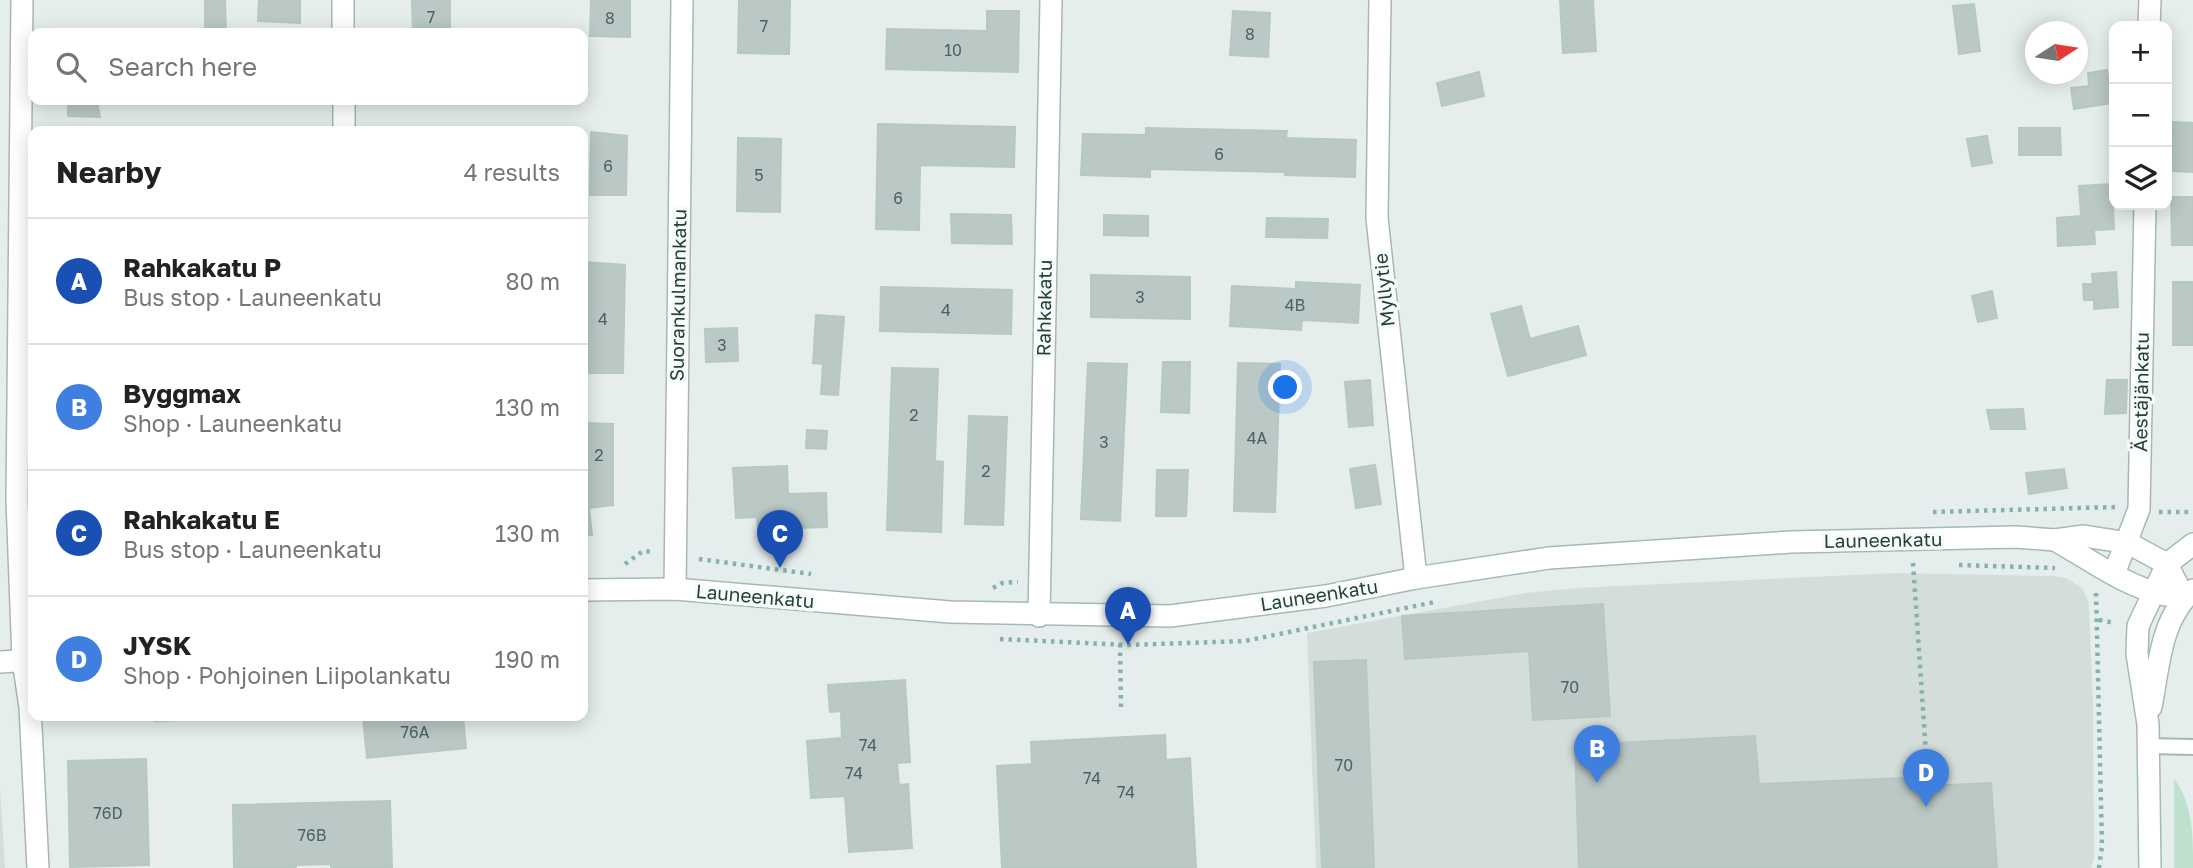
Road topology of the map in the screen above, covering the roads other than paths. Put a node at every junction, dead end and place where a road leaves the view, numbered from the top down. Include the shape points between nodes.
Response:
1 (22, 0) edge
2 (343, 0) edge
3 (682, 0) edge
4 (1051, 0) edge
5 (1380, 0) edge
6 (2150, 0) edge
7 (2149, 21) edge
8 (343, 28) edge
9 (344, 105) edge
10 (344, 126) edge
11 (2146, 210) edge
12 (2055, 540) junction
13 (2128, 543) junction
14 (2193, 544) edge
15 (2166, 564) junction
16 (2114, 574) junction
17 (1416, 578) junction
18 (675, 589) junction
19 (588, 590) edge
20 (2151, 592) junction
21 (2189, 594) edge
22 (1038, 615) junction
23 (28, 660) edge
24 (0, 662) edge
25 (31, 721) edge
26 (2148, 724) junction
27 (2148, 746) junction
28 (2193, 747) edge
29 (38, 868) edge
30 (2150, 868) edge

1 - 23 street via 17,499
2 - 8 street
3 - 18 street, Suorankulmankatu
4 - 22 street, Rahkakatu
5 - 17 street, Myllytie via 1377,218
6 - 7 street
9 - 10 street
11 - 13 street, Äestäjänkatu via 2139,509
12 - 13 street, Launeenkatu via 2084,536
12 - 16 street, Launeenkatu
12 - 17 street, Launeenkatu via 1791,542 1549,558
13 - 15 street, Launeenkatu
13 - 16 street, Äestäjänkatu
14 - 15 street
15 - 20 street
15 - 21 street
16 - 20 street, Launeenkatu
17 - 22 street, Launeenkatu via 1326,596 1170,616
18 - 19 street, Launeenkatu
18 - 22 street, Launeenkatu
20 - 21 street, Launeenkatu
20 - 26 street via 2138,626 2137,654
21 - 26 street via 2165,631
23 - 24 street
25 - 29 street
26 - 27 street
27 - 28 lane
27 - 30 street

